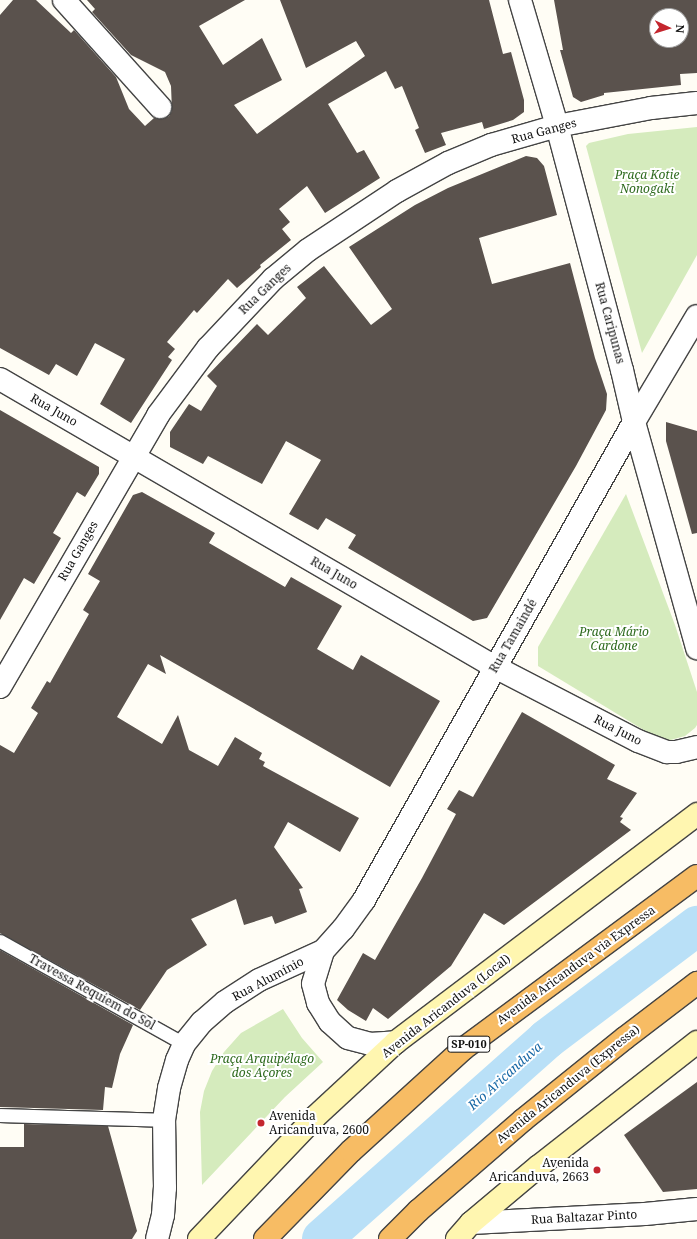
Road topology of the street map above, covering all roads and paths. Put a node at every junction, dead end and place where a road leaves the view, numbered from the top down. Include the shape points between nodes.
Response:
1 (64, 0) edge
2 (520, 0) edge
3 (697, 103) edge
4 (160, 107) dead end
5 (557, 126) junction
6 (697, 316) edge
7 (0, 379) edge
8 (634, 422) junction
9 (134, 456) junction
10 (697, 648) edge
11 (495, 667) junction
12 (0, 687) edge
13 (697, 747) edge
14 (697, 814) edge
15 (697, 876) edge
16 (0, 941) edge
17 (324, 951) junction
18 (697, 983) edge
19 (396, 1042) junction
20 (697, 1042) edge
21 (184, 1044) junction
22 (0, 1115) edge
23 (164, 1120) junction
24 (697, 1209) edge
25 (471, 1223) junction
26 (156, 1239) edge
27 (199, 1239) edge
28 (265, 1239) edge
29 (390, 1239) edge
30 (457, 1239) edge

1 - 4 street
2 - 5 street, Rua Caripunas
3 - 5 street, Rua Ganges via 651,108
5 - 8 street, Rua Caripunas
5 - 9 street, Rua Ganges via 492,145 448,163 397,192 308,250 273,279 208,348 158,415
6 - 8 street, Rua Tamaindé
7 - 9 street, Rua Juno
8 - 10 street, Rua Caripunas
8 - 11 street, Rua Tamaindé
9 - 11 street, Rua Juno
9 - 12 street, Rua Ganges
11 - 13 street, Rua Juno via 638,741 667,752
11 - 17 street, Rua Tamaindé via 364,900
14 - 19 main road, Avenida Aricanduva (Local)
15 - 28 highway, Avenida Aricanduva via Expressa / SP-010 via 463,1049 351,1151
16 - 21 lane, Travessa Requiem do Sol
17 - 19 street, Rua Alumínio via 313,984 318,1003 330,1022 348,1038 370,1044
17 - 21 street, Rua Alumínio via 259,980 225,1002 202,1022
18 - 29 highway, Avenida Aricanduva (Expressa) via 523,1120 418,1211
19 - 27 main road, Avenida Aricanduva (Local) via 315,1117
20 - 25 main road
21 - 23 street, Rua Alumínio via 169,1088
22 - 23 lane
23 - 26 street, Rua Alumínio via 165,1195 163,1215
24 - 25 street, Rua Baltazar Pinto
25 - 30 main road

